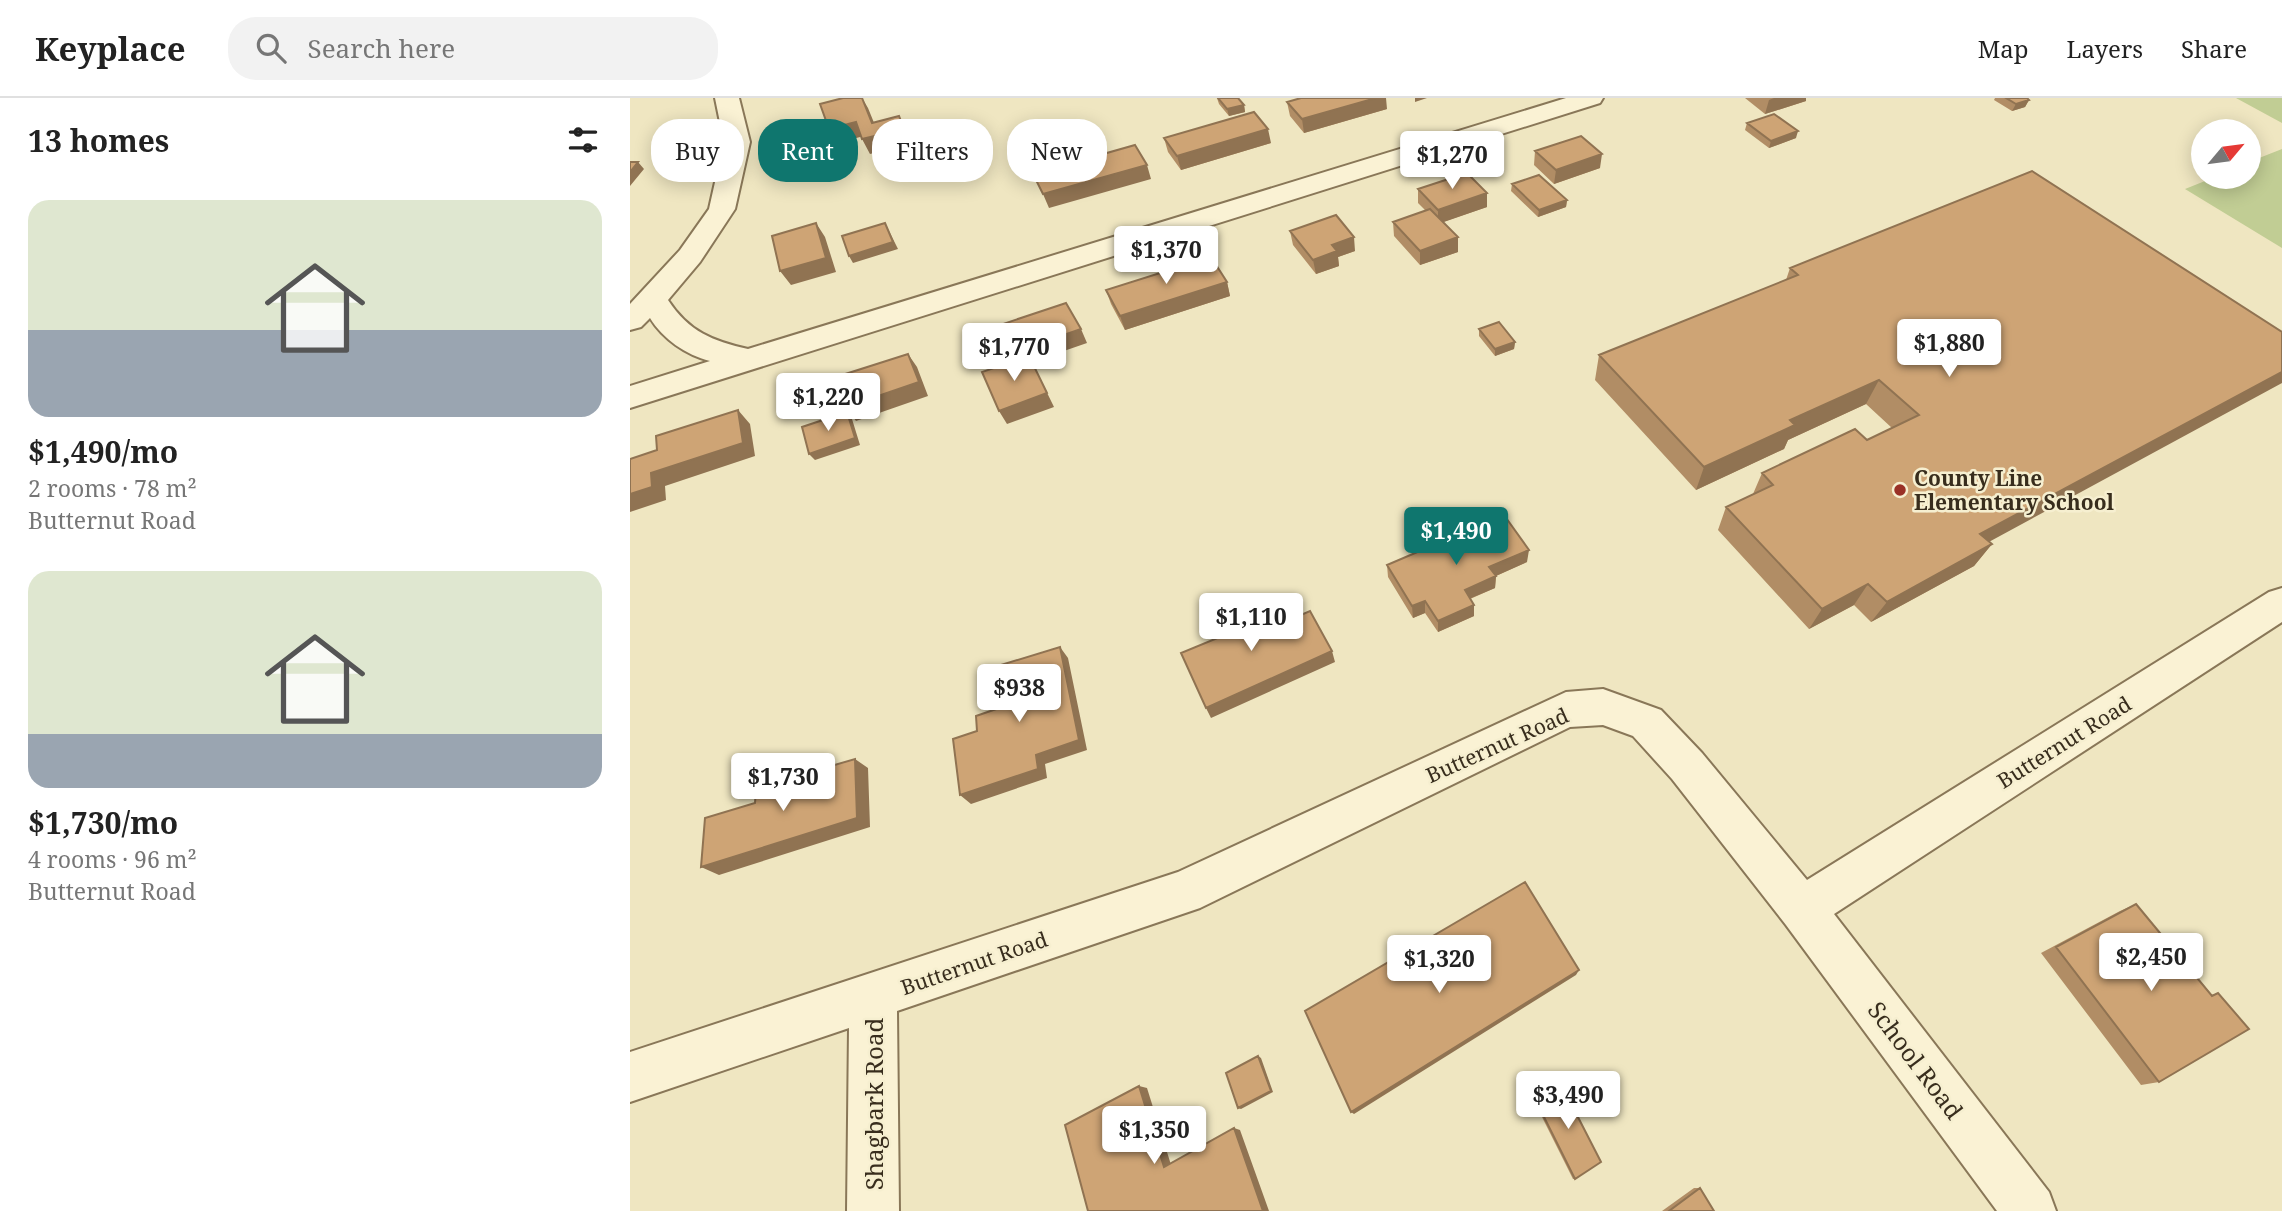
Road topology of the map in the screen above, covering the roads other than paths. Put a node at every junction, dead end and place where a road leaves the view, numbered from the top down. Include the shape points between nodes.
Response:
1 (727, 98) edge
2 (1591, 98) edge
3 (653, 299) junction
4 (630, 320) edge
5 (749, 360) junction
6 (630, 397) edge
7 (2282, 603) edge
8 (1802, 909) junction
9 (873, 998) junction
10 (630, 1077) edge
11 (873, 1211) edge
12 (2030, 1211) edge

1 - 3 street via 737,142 722,209
2 - 5 street
3 - 4 street
3 - 5 street via 670,326 708,350
5 - 6 street
7 - 8 street, Butternut Road
8 - 9 street, Butternut Road via 1647,723 1604,707 1566,710 1184,892
8 - 12 street, School Road
9 - 10 street, Butternut Road
9 - 11 street, Shagbark Road

